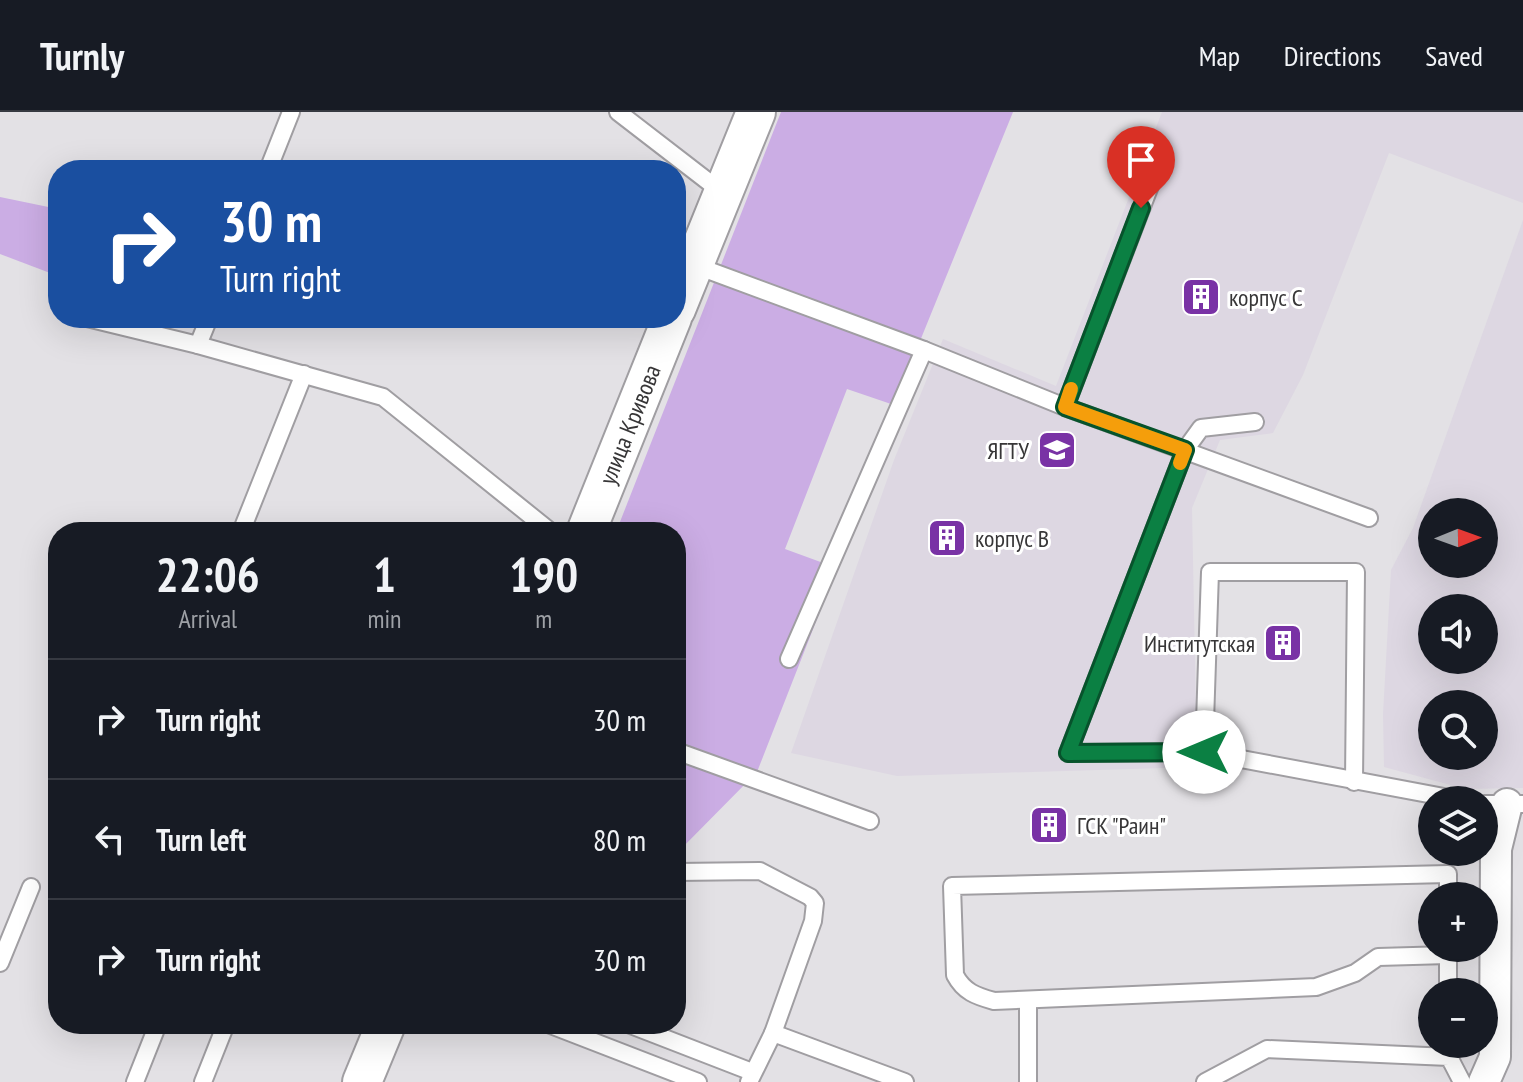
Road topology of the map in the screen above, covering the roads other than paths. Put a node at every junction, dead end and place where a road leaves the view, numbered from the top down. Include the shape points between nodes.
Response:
1 (291, 112) edge
2 (618, 112) edge
3 (756, 112) edge
4 (1163, 152) dead end
5 (272, 160) edge
6 (680, 160) edge
7 (686, 164) edge
8 (723, 193) junction
9 (694, 265) junction
10 (686, 285) edge
11 (128, 328) edge
12 (205, 328) edge
13 (668, 328) edge
14 (198, 345) junction
15 (924, 350) junction
16 (304, 374) junction
17 (1065, 407) junction
18 (1255, 422) dead end
19 (1185, 450) junction
20 (1369, 518) dead end
21 (245, 522) edge
22 (539, 522) edge
23 (590, 522) edge
24 (789, 659) dead end
25 (1204, 752) junction
26 (686, 755) edge
27 (1354, 782) junction
28 (1418, 793) edge
29 (1505, 804) edge
30 (870, 821) dead end
31 (686, 872) edge
32 (1448, 882) edge
33 (31, 887) dead end
34 (1418, 954) edge
35 (0, 963) edge
36 (1028, 1001) junction
37 (773, 1033) junction
38 (154, 1034) edge
39 (222, 1034) edge
40 (382, 1034) edge
41 (574, 1034) edge
42 (596, 1034) edge
43 (651, 1034) edge
44 (593, 1041) junction
45 (1418, 1050) edge
46 (1452, 1058) edge
47 (750, 1077) edge
48 (135, 1082) edge
49 (203, 1082) edge
50 (362, 1082) edge
51 (698, 1082) edge
52 (905, 1082) edge
53 (1028, 1082) edge
54 (1205, 1082) edge
55 (1462, 1082) edge
56 (1484, 1082) edge

1 - 5 lane
2 - 6 lane
3 - 8 street
4 - 17 lane
7 - 8 lane
8 - 9 street
9 - 10 street
9 - 15 lane
11 - 14 lane
12 - 14 lane
13 - 23 street, улица Кривова
14 - 16 lane
15 - 17 lane
15 - 24 lane
16 - 21 lane
16 - 22 lane via 383,397
17 - 19 lane
18 - 19 lane via 1201,428
19 - 20 lane
19 - 25 lane via 1068,753
25 - 27 lane
25 - 27 lane via 1210,572 1356,572
26 - 30 lane
27 - 28 lane
29 - 56 street via 1496,849 1495,1057
31 - 37 lane via 760,871 815,903
32 - 36 lane via 1448,874 952,886 955,975 962,987 994,1001
33 - 35 lane
34 - 36 lane via 1378,957 1355,973 1316,987
36 - 53 lane
37 - 47 lane
37 - 52 lane
38 - 48 lane
39 - 49 lane
40 - 50 street
41 - 44 lane
42 - 44 lane
43 - 47 lane
44 - 51 lane
45 - 54 lane via 1267,1049
46 - 55 lane

